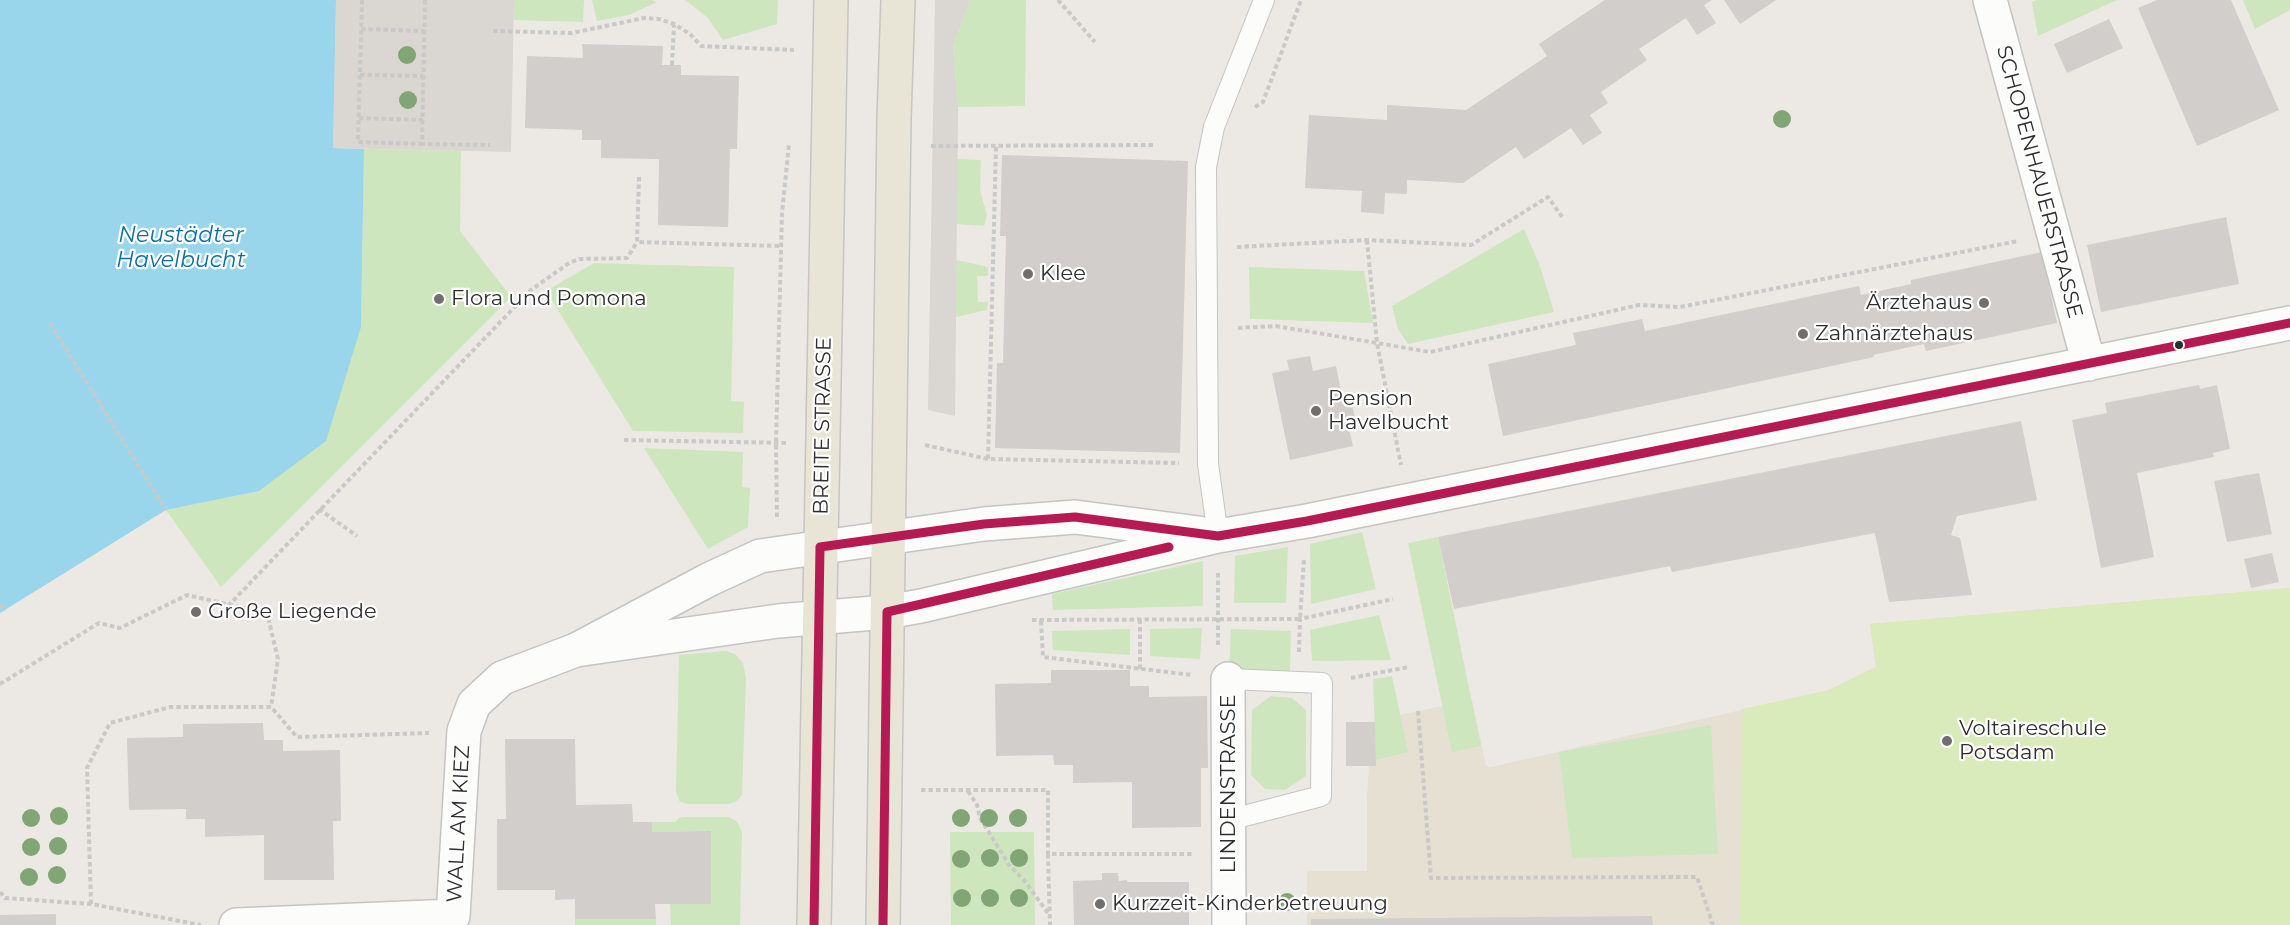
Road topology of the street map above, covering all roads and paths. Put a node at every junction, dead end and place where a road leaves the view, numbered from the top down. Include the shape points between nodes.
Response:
1 (362, 0) edge
2 (425, 0) edge
3 (831, 0) edge
4 (898, 0) edge
5 (1058, 0) edge
6 (1264, 0) edge
7 (1990, 0) edge
8 (674, 24) junction
9 (361, 29) junction
10 (424, 31) junction
11 (493, 31) dead end
12 (1095, 42) dead end
13 (798, 50) dead end
14 (672, 65) dead end
15 (360, 75) junction
16 (423, 76) junction
17 (359, 118) junction
18 (423, 120) junction
19 (789, 143) dead end
20 (422, 144) junction
21 (490, 145) dead end
22 (1156, 145) dead end
23 (931, 146) dead end
24 (996, 147) junction
25 (639, 177) dead end
26 (1563, 218) dead end
27 (2054, 234) junction
28 (1367, 240) junction
29 (637, 242) junction
30 (781, 246) junction
31 (1207, 249) junction
32 (50, 323) dead end
33 (2290, 323) edge
34 (1207, 330) junction
35 (1377, 342) junction
36 (2089, 364) junction
37 (624, 440) dead end
38 (922, 445) dead end
39 (988, 459) junction
40 (1208, 464) junction
41 (1408, 500) junction
42 (319, 509) junction
43 (166, 510) dead end
44 (1307, 521) junction
45 (357, 536) dead end
46 (1218, 536) junction
47 (888, 538) junction
48 (820, 547) junction
49 (1393, 599) dead end
50 (0, 604) edge
51 (228, 606) junction
52 (4, 611) dead end
53 (887, 612) junction
54 (1219, 617) junction
55 (819, 618) junction
56 (1140, 619) junction
57 (1300, 619) junction
58 (1030, 620) dead end
59 (1041, 621) junction
60 (1218, 635) dead end
61 (576, 650) junction
62 (1409, 667) dead end
63 (1140, 669) junction
64 (1228, 679) junction
65 (1299, 681) junction
66 (1322, 683) junction
67 (0, 684) edge
68 (271, 707) junction
69 (1418, 711) dead end
70 (464, 731) junction
71 (920, 790) dead end
72 (968, 790) junction
73 (1228, 820) junction
74 (1048, 854) junction
75 (1229, 854) junction
76 (0, 892) edge
77 (91, 904) junction
78 (1050, 916) junction
79 (453, 921) edge
80 (201, 925) edge
81 (236, 925) edge
82 (814, 925) edge
83 (883, 925) edge
84 (1050, 925) edge
85 (1229, 925) edge
86 (1713, 925) edge

1 - 9 path
2 - 10 path
3 - 48 main road, BREITE STRASSE
4 - 47 main road
5 - 12 path
6 - 31 lane via 1214,127 1206,167
7 - 27 street, SCHOPENHAUERSTRASSE
8 - 11 path via 644,18 572,33
8 - 13 path via 701,46
8 - 14 path
9 - 10 path
9 - 15 path
10 - 16 path
15 - 16 path
15 - 17 path
16 - 18 path
17 - 18 path
17 - 20 path via 358,141
18 - 20 path
19 - 30 path
20 - 21 path
22 - 24 path
23 - 24 path
24 - 39 path
25 - 29 path
26 - 28 path via 1548,197 1471,245
27 - 35 path via 1680,308 1639,305 1430,352
27 - 36 street, SCHOPENHAUERSTRASSE
28 - 31 path
28 - 35 path
29 - 30 path
29 - 42 path via 627,258 579,259 531,290
30 - 37 path via 776,443
31 - 34 lane
32 - 43 path
33 - 36 street
34 - 35 path via 1276,326
34 - 40 lane
35 - 41 path
36 - 41 street
38 - 39 path
39 - 40 path
40 - 46 lane
41 - 44 street
42 - 45 path
42 - 51 path
44 - 46 street
44 - 57 path
46 - 47 street via 1075,517 984,524
46 - 53 street
47 - 48 street
47 - 53 main road
48 - 55 main road, BREITE STRASSE
48 - 61 street, WALL AM KIEZ via 760,556
49 - 57 path
50 - 52 path
51 - 67 path via 187,595 120,628 99,623
51 - 68 path via 267,613 278,659
53 - 55 street, WALL AM KIEZ
53 - 83 main road
54 - 56 path
54 - 57 path
54 - 60 path
55 - 61 street, WALL AM KIEZ
55 - 82 main road, BREITE STRASSE
56 - 59 path
56 - 63 path
57 - 65 path
58 - 59 path
59 - 63 path via 1043,657
61 - 70 street, WALL AM KIEZ via 502,678 474,704
62 - 66 path
63 - 64 path
64 - 65 lane
64 - 73 street, LINDENSTRASSE
65 - 66 lane
66 - 73 lane via 1321,796
68 - 70 path via 297,737
68 - 77 path via 170,707 110,723 87,768
69 - 86 path via 1431,878 1697,877
70 - 79 street, WALL AM KIEZ
71 - 72 path
72 - 74 path via 1048,790
72 - 78 path via 1008,865
73 - 75 street, LINDENSTRASSE
74 - 75 path
74 - 78 path
75 - 85 street, LINDENSTRASSE
76 - 77 path via 5,898
77 - 80 path
78 - 84 path
79 - 81 street, WALL AM KIEZ

